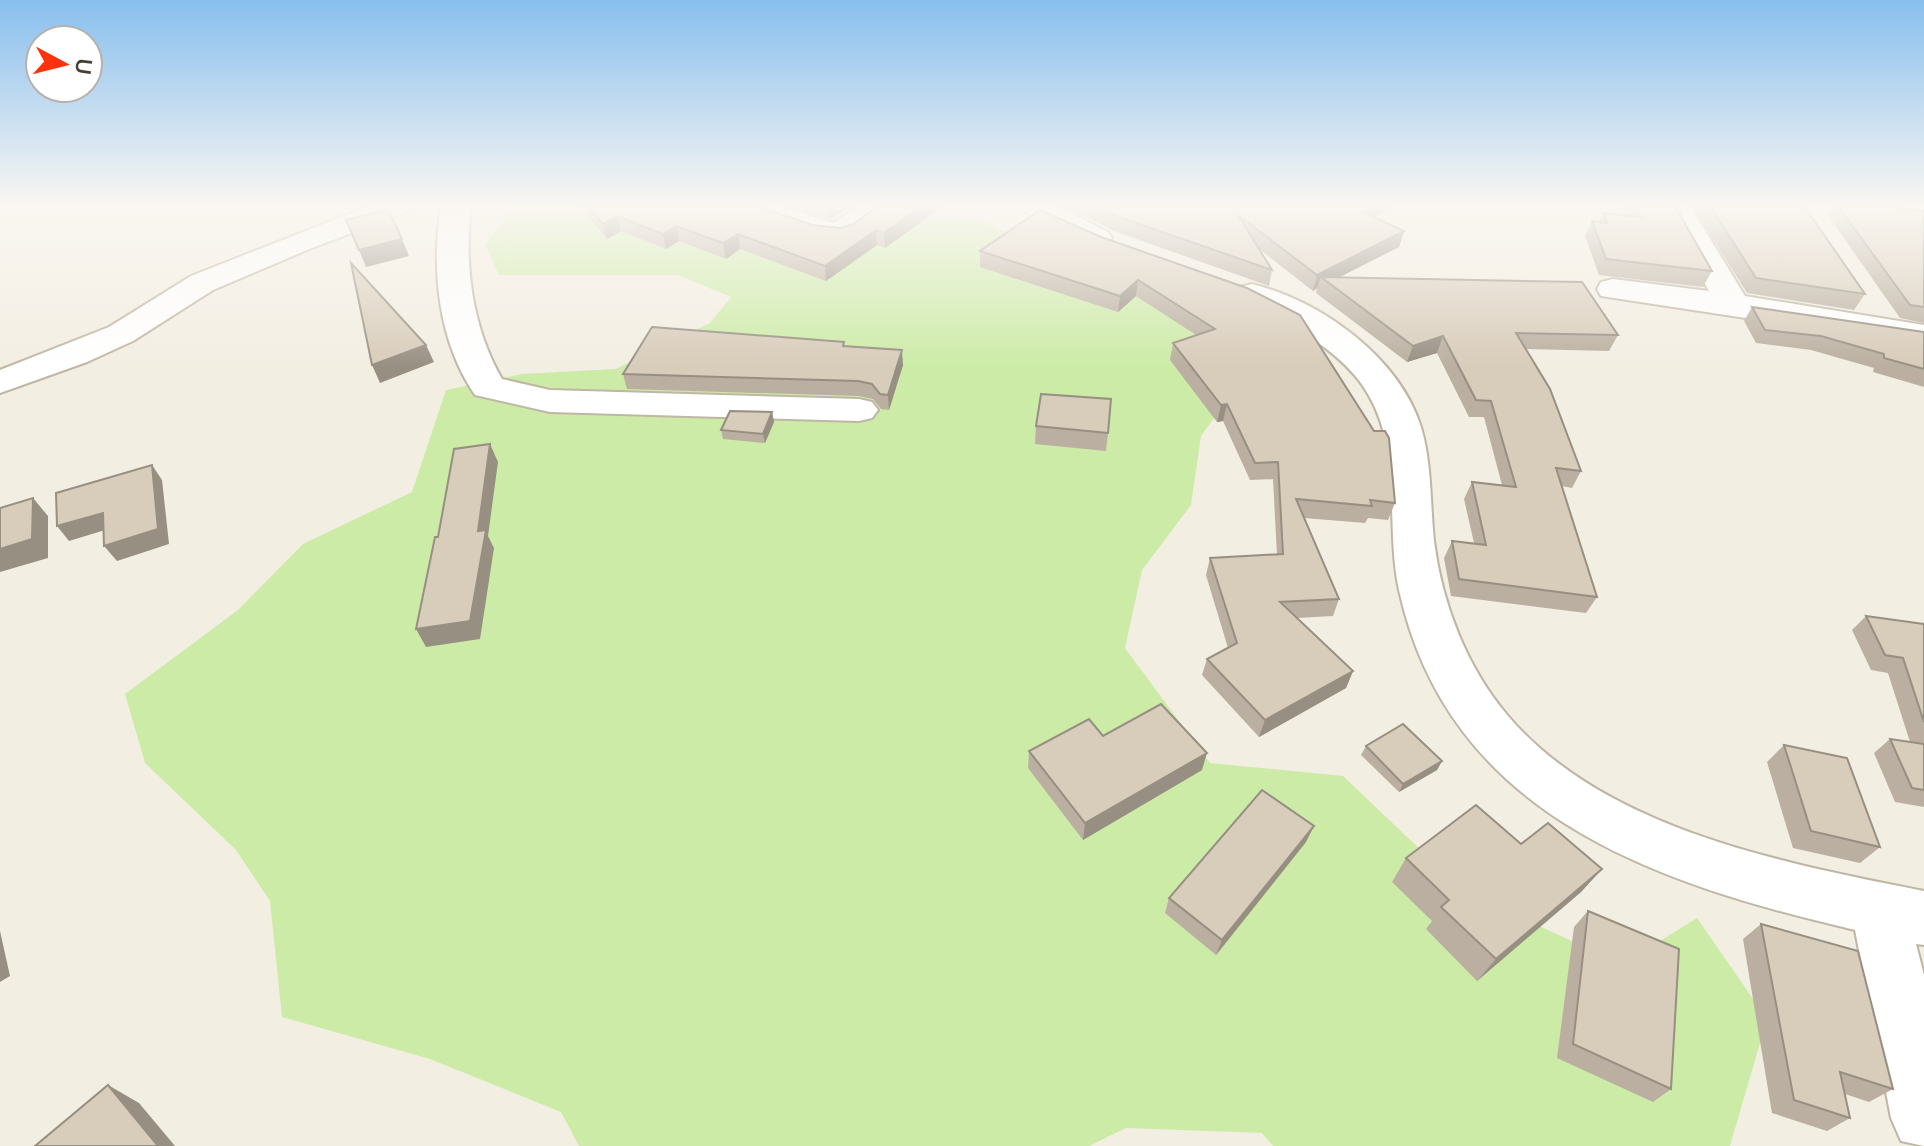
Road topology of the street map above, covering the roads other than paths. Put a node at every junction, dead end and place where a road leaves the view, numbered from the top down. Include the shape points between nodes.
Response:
1 (257, 259) edge
2 (452, 259) edge
3 (1707, 259) edge
4 (1219, 283) edge
5 (1613, 289) dead end
6 (1861, 292) edge
7 (1733, 304) junction
8 (1887, 329) junction
9 (1924, 335) edge
10 (0, 382) edge
11 (859, 410) dead end
12 (1901, 914) edge
13 (1924, 1118) edge

1 - 10 street via 190,290 121,334
2 - 11 street via 466,345 488,387 550,401
3 - 7 street
4 - 12 street via 1262,298 1344,346 1374,375 1395,409 1407,450 1422,593 1441,646 1467,698 1529,772 1600,817 1665,847 1810,895
5 - 7 street
6 - 8 street
7 - 8 street
8 - 9 street
12 - 13 street

